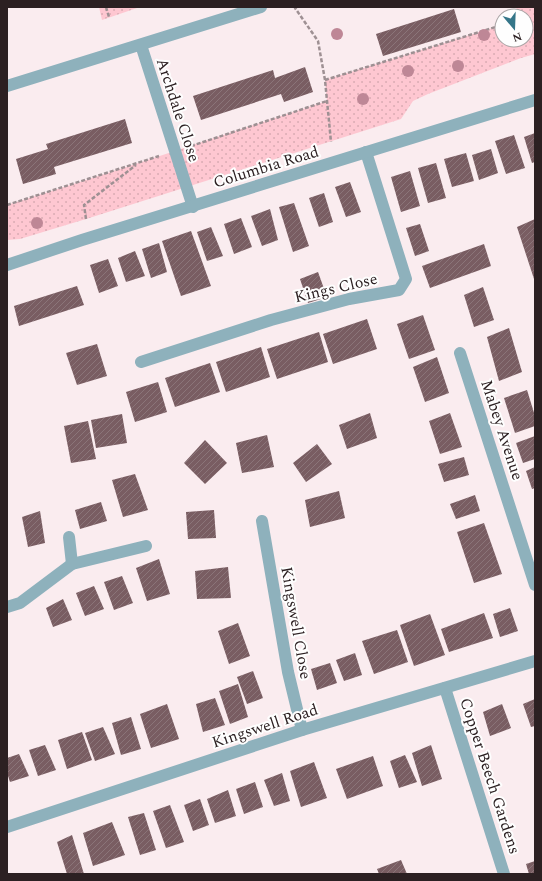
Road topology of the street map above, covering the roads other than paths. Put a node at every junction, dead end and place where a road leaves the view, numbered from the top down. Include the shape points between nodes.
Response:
1 (261, 7) edge
2 (140, 45) junction
3 (7, 86) edge
4 (535, 100) edge
5 (366, 152) junction
6 (193, 207) junction
7 (7, 264) edge
8 (460, 353) dead end
9 (141, 362) dead end
10 (262, 521) dead end
11 (69, 537) dead end
12 (146, 546) dead end
13 (72, 564) junction
14 (535, 584) edge
15 (7, 607) edge
16 (535, 661) edge
17 (445, 688) junction
18 (302, 730) junction
19 (7, 827) edge
20 (504, 874) edge

1 - 2 street, Archdale Close
2 - 3 street, Archdale Close
2 - 6 street, Archdale Close
4 - 5 street, Columbia Road
5 - 6 street, Columbia Road
5 - 9 street, Kings Close via 406,279 399,290 349,299 271,320
6 - 7 street, Columbia Road
8 - 14 street, Mabey Avenue
10 - 18 street, Kingswell Close via 288,672
11 - 13 street
12 - 13 street
13 - 15 street via 20,603
16 - 17 street, Kingswell Road
17 - 18 street, Kingswell Road
17 - 20 street, Copper Beech Gardens
18 - 19 street, Kingswell Road

